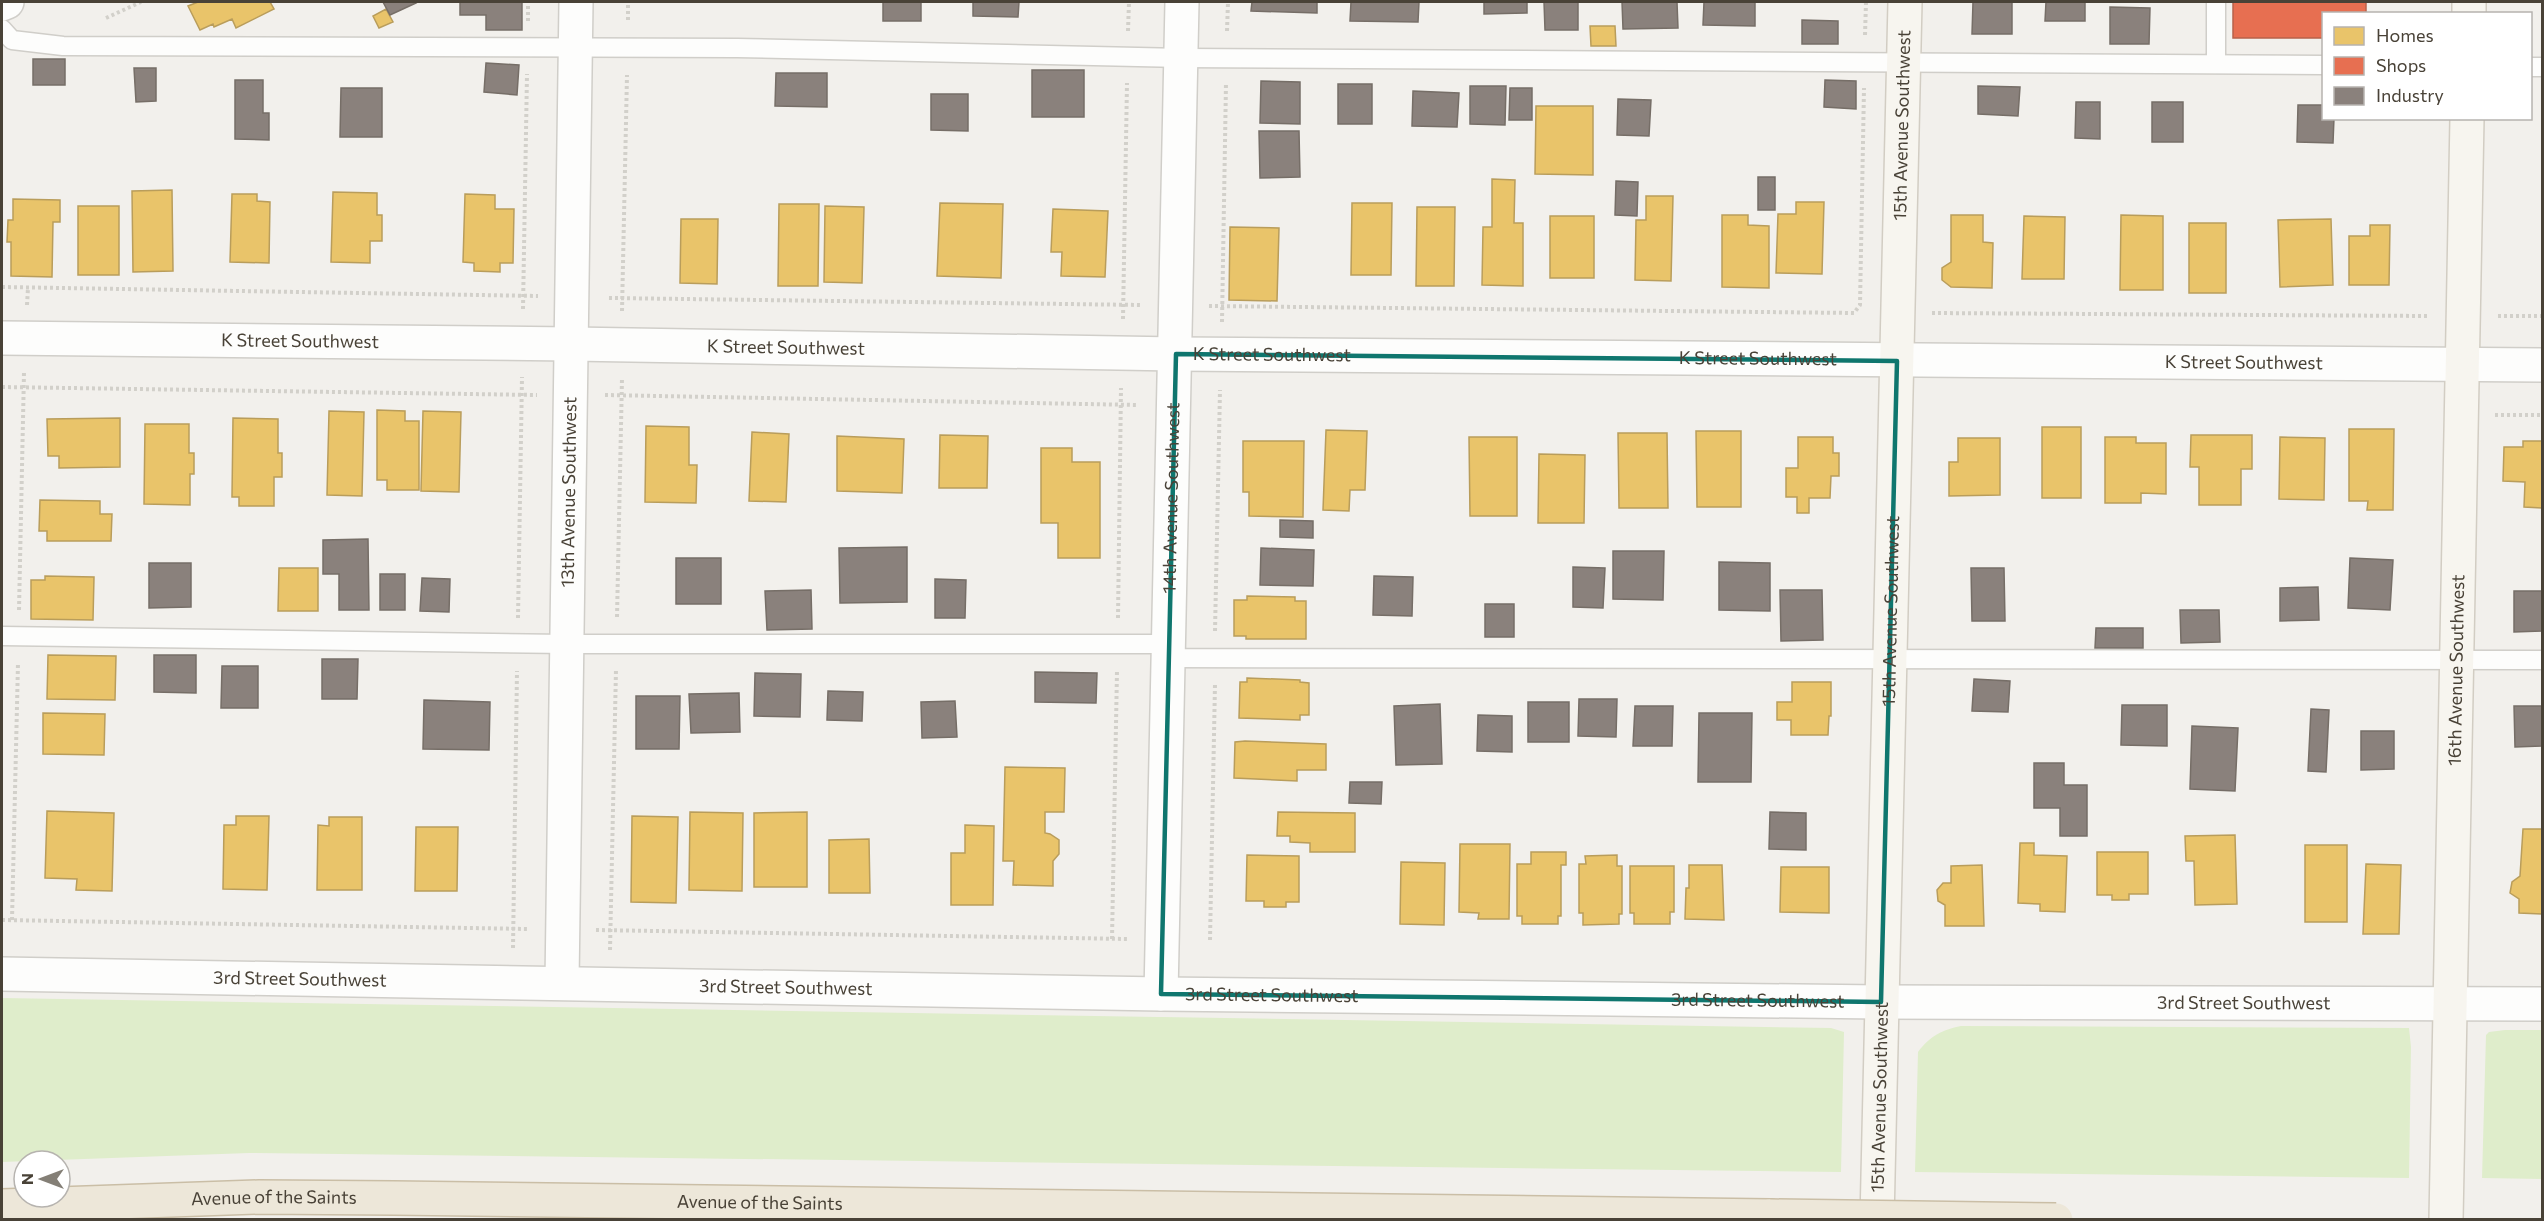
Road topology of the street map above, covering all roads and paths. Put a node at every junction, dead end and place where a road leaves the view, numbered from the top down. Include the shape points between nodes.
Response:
1 (7, 2) edge
2 (528, 2) edge
3 (576, 2) edge
4 (628, 2) edge
5 (1129, 2) edge
6 (1182, 2) edge
7 (1228, 2) edge
8 (1866, 2) edge
9 (1905, 2) edge
10 (2216, 2) edge
11 (2, 4) edge
12 (2, 28) edge
13 (528, 48) junction
14 (628, 48) junction
15 (575, 49) junction
16 (1128, 57) junction
17 (1182, 58) junction
18 (1227, 58) junction
19 (1865, 61) junction
20 (1903, 61) junction
21 (2216, 64) junction
22 (2322, 65) edge
23 (2467, 120) edge
24 (2, 287) edge
25 (28, 288) junction
26 (523, 295) junction
27 (541, 296) dead end
28 (609, 298) dead end
29 (623, 298) junction
30 (1123, 304) junction
31 (27, 305) dead end
32 (1149, 305) dead end
33 (1200, 305) dead end
34 (1223, 306) junction
35 (523, 313) dead end
36 (1929, 313) dead end
37 (622, 315) dead end
38 (2438, 316) dead end
39 (2489, 316) dead end
40 (2542, 316) edge
41 (1123, 321) dead end
42 (1222, 325) dead end
43 (2, 338) edge
44 (572, 344) junction
45 (1176, 354) junction
46 (1896, 361) junction
47 (2462, 364) junction
48 (2542, 365) edge
49 (522, 377) dead end
50 (622, 377) dead end
51 (2, 387) edge
52 (522, 394) junction
53 (538, 394) dead end
54 (605, 395) dead end
55 (621, 397) junction
56 (1148, 405) dead end
57 (2494, 415) dead end
58 (2542, 415) edge
59 (2, 636) edge
60 (518, 643) junction
61 (566, 644) junction
62 (616, 644) junction
63 (1169, 651) junction
64 (2457, 659) junction
65 (1888, 660) junction
66 (2542, 660) edge
67 (2, 920) edge
68 (513, 929) junction
69 (528, 929) dead end
70 (596, 930) dead end
71 (611, 931) junction
72 (1138, 939) dead end
73 (2, 974) edge
74 (512, 982) junction
75 (562, 982) junction
76 (609, 983) junction
77 (1161, 994) junction
78 (1881, 1002) junction
79 (2450, 1003) junction
80 (2542, 1004) edge
81 (2, 1206) edge
82 (1877, 1220) edge
83 (2056, 1220) edge
84 (2446, 1220) edge

1 - 11 street
2 - 13 path
3 - 15 street, 13th Avenue Southwest
4 - 14 path
5 - 16 path
6 - 17 street, 14th Avenue Southwest
7 - 18 path
8 - 19 path
9 - 20 main road, 15th Avenue Southwest
10 - 21 lane
12 - 13 lane via 12,40 63,46
13 - 15 lane
13 - 26 path
14 - 15 lane
14 - 16 lane
14 - 29 path
15 - 44 street, 13th Avenue Southwest
16 - 17 lane
16 - 30 path
17 - 18 lane
17 - 45 street, 14th Avenue Southwest
18 - 19 lane
18 - 34 path
19 - 20 lane
19 - 34 path via 1860,305 1854,313
20 - 21 lane
20 - 46 main road, 15th Avenue Southwest
21 - 22 lane
23 - 47 main road, 16th Avenue Southwest
24 - 25 path
25 - 26 path
25 - 31 path
26 - 27 path
26 - 35 path
28 - 29 path
29 - 30 path
29 - 37 path
30 - 32 path
30 - 41 path
33 - 34 path
34 - 42 path
36 - 38 path
39 - 40 path
43 - 44 street, K Street Southwest
44 - 45 street, K Street Southwest
44 - 61 street, 13th Avenue Southwest
45 - 46 street, K Street Southwest
45 - 63 street, 14th Avenue Southwest
46 - 47 street, K Street Southwest
46 - 65 main road, 15th Avenue Southwest
47 - 48 street, K Street Southwest
47 - 64 main road, 16th Avenue Southwest
49 - 52 path
50 - 55 path
51 - 52 path
52 - 53 path
52 - 60 path
54 - 55 path
55 - 56 path
55 - 62 path
57 - 58 path
59 - 60 lane
60 - 61 lane
60 - 68 path
61 - 62 lane
61 - 75 street, 13th Avenue Southwest
62 - 63 lane
62 - 71 path
63 - 65 lane
63 - 77 street, 14th Avenue Southwest
64 - 65 lane
64 - 66 lane
64 - 79 main road, 16th Avenue Southwest
65 - 78 main road, 15th Avenue Southwest
67 - 68 path
68 - 69 path
68 - 74 path
70 - 71 path
71 - 72 path
71 - 76 path
73 - 74 street, 3rd Street Southwest
74 - 75 street, 3rd Street Southwest
75 - 76 street, 3rd Street Southwest
76 - 77 street, 3rd Street Southwest
77 - 78 street, 3rd Street Southwest
78 - 79 street, 3rd Street Southwest
78 - 82 main road, 15th Avenue Southwest
79 - 80 street, 3rd Street Southwest
79 - 84 main road, 16th Avenue Southwest
81 - 83 highway, Avenue of the Saints, bridge via 259,1197 394,1197

